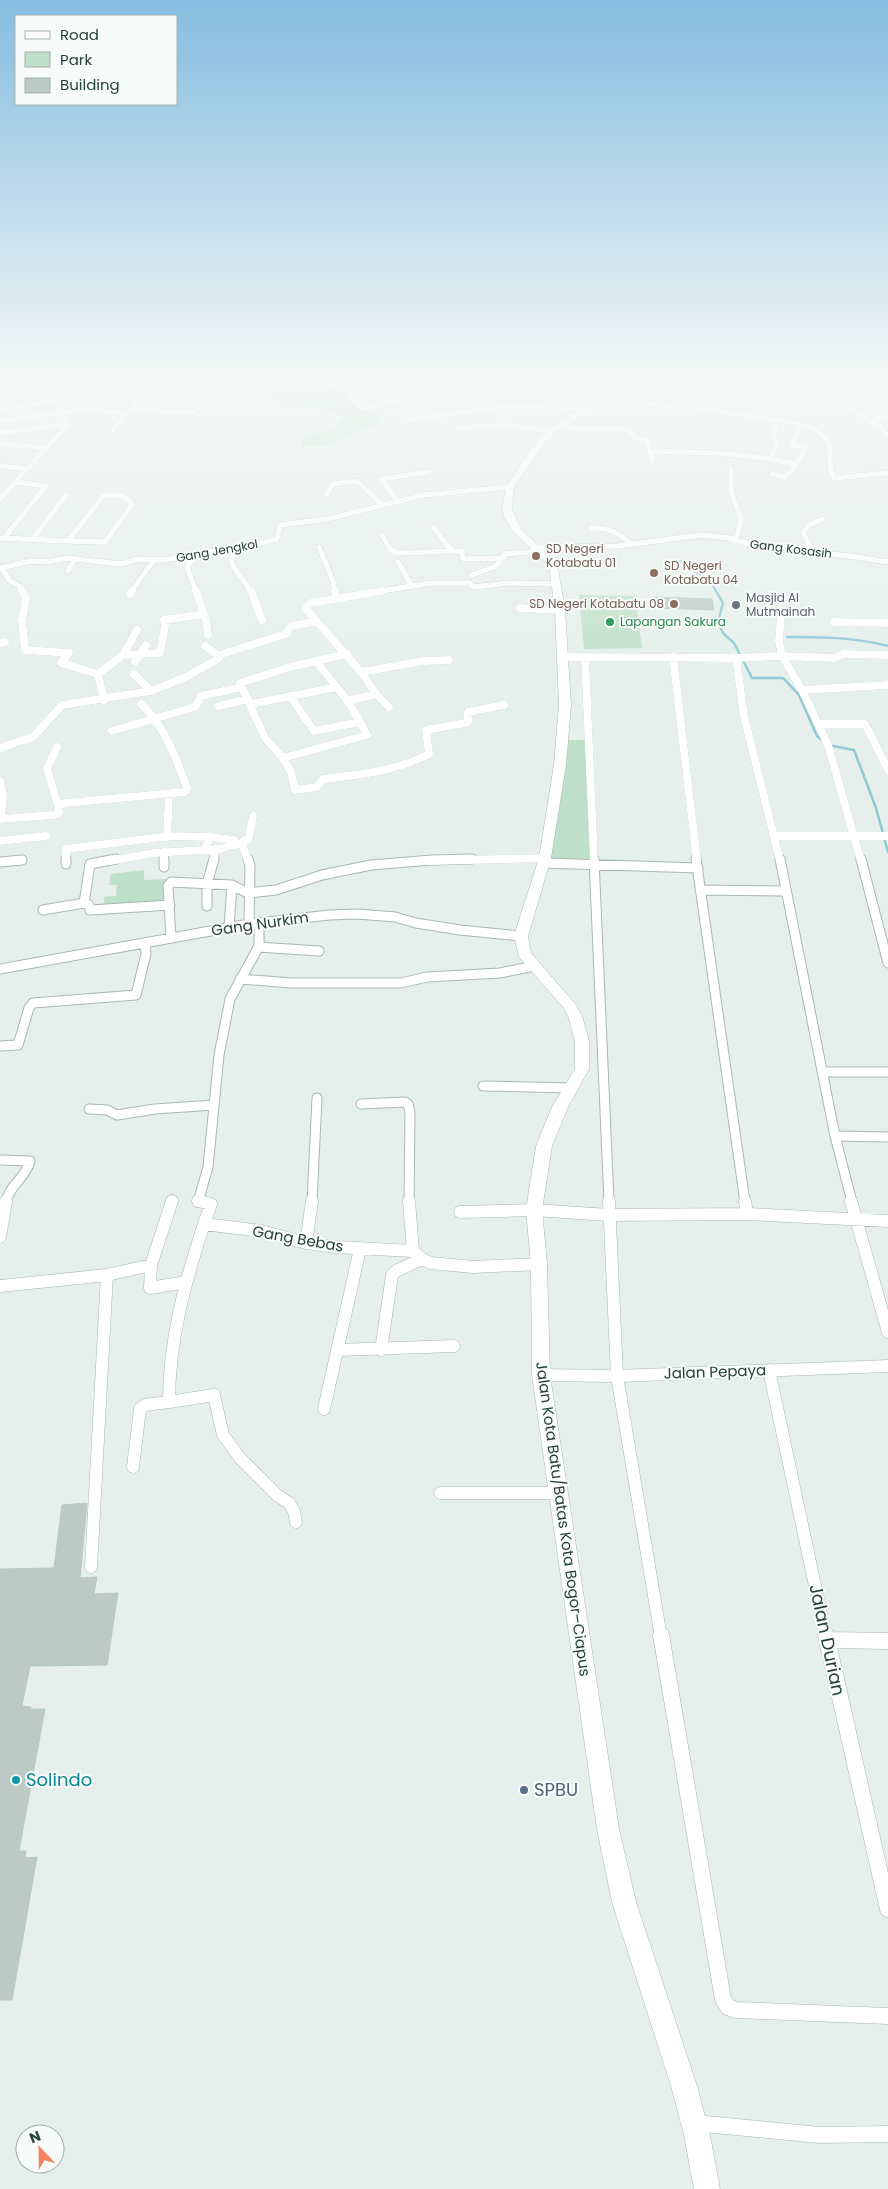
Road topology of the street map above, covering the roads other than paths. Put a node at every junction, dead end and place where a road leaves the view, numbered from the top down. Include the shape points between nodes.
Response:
1 (13, 483) edge
2 (23, 483) edge
3 (340, 483) edge
4 (359, 483) edge
5 (384, 483) edge
6 (513, 483) edge
7 (732, 483) edge
8 (445, 485) dead end
9 (510, 487) junction
10 (451, 492) junction
11 (327, 494) dead end
12 (66, 495) dead end
13 (0, 499) edge
14 (398, 502) junction
15 (382, 505) junction
16 (822, 519) dead end
17 (433, 526) dead end
18 (591, 528) dead end
19 (382, 535) dead end
20 (2, 538) edge
21 (33, 539) junction
22 (736, 540) junction
23 (68, 542) junction
24 (631, 544) junction
25 (319, 547) dead end
26 (538, 549) junction
27 (237, 550) junction
28 (452, 552) junction
29 (199, 553) junction
30 (814, 553) junction
31 (74, 558) junction
32 (504, 558) junction
33 (154, 560) junction
34 (398, 562) dead end
35 (888, 562) edge
36 (1, 568) edge
37 (68, 571) dead end
38 (472, 575) dead end
39 (556, 584) junction
40 (412, 586) junction
41 (130, 594) dead end
42 (336, 598) junction
43 (520, 608) dead end
44 (560, 610) junction
45 (204, 614) junction
46 (781, 614) dead end
47 (262, 620) dead end
48 (317, 621) junction
49 (834, 622) dead end
50 (888, 623) edge
51 (137, 630) dead end
52 (208, 635) dead end
53 (146, 644) dead end
54 (205, 646) dead end
55 (347, 654) junction
56 (123, 655) junction
57 (140, 655) junction
58 (888, 655) edge
59 (782, 656) junction
60 (220, 657) junction
61 (564, 657) junction
62 (585, 657) junction
63 (674, 657) junction
64 (738, 658) junction
65 (449, 660) dead end
66 (316, 661) junction
67 (135, 662) dead end
68 (361, 672) junction
69 (98, 674) junction
70 (134, 674) dead end
71 (888, 686) edge
72 (242, 687) junction
73 (337, 687) junction
74 (802, 690) junction
75 (151, 691) junction
76 (376, 694) junction
77 (290, 696) junction
78 (104, 700) junction
79 (347, 701) junction
80 (249, 702) junction
81 (141, 704) dead end
82 (504, 705) dead end
83 (220, 706) dead end
84 (389, 707) dead end
85 (154, 719) junction
86 (360, 722) junction
87 (818, 724) junction
88 (112, 731) dead end
89 (57, 747) dead end
90 (0, 748) edge
91 (283, 758) junction
92 (888, 770) edge
93 (0, 781) edge
94 (169, 795) junction
95 (58, 806) junction
96 (253, 816) dead end
97 (0, 819) edge
98 (46, 836) dead end
99 (775, 836) junction
100 (855, 836) junction
101 (888, 836) edge
102 (167, 837) junction
103 (210, 837) junction
104 (0, 841) edge
105 (238, 844) junction
106 (205, 849) junction
107 (215, 849) junction
108 (164, 852) junction
109 (22, 860) dead end
110 (544, 861) junction
111 (0, 862) edge
112 (66, 864) dead end
113 (593, 866) junction
114 (164, 867) dead end
115 (698, 868) junction
116 (206, 884) junction
117 (232, 885) junction
118 (700, 890) junction
119 (786, 891) junction
120 (248, 893) junction
121 (84, 903) junction
122 (170, 905) junction
123 (207, 906) dead end
124 (43, 910) dead end
125 (254, 923) junction
126 (229, 928) junction
127 (521, 936) junction
128 (171, 938) junction
129 (145, 943) junction
130 (258, 947) junction
131 (318, 951) dead end
132 (888, 963) edge
133 (534, 966) junction
134 (0, 969) edge
135 (240, 980) junction
136 (0, 1046) edge
137 (822, 1072) junction
138 (888, 1072) edge
139 (482, 1086) dead end
140 (570, 1088) junction
141 (317, 1098) dead end
142 (361, 1104) dead end
143 (214, 1105) junction
144 (89, 1109) dead end
145 (835, 1136) junction
146 (888, 1137) edge
147 (0, 1160) edge
148 (172, 1200) dead end
149 (534, 1210) junction
150 (460, 1212) dead end
151 (747, 1214) junction
152 (609, 1215) junction
153 (856, 1219) junction
154 (888, 1221) edge
155 (204, 1224) junction
156 (0, 1237) edge
157 (306, 1243) junction
158 (360, 1249) junction
159 (413, 1251) junction
160 (422, 1259) junction
161 (539, 1264) junction
162 (151, 1265) junction
163 (107, 1275) junction
164 (185, 1282) junction
165 (0, 1286) edge
166 (888, 1332) edge
167 (454, 1346) dead end
168 (337, 1350) junction
169 (381, 1350) junction
170 (888, 1366) edge
171 (769, 1370) junction
172 (542, 1375) junction
173 (617, 1376) junction
174 (169, 1402) junction
175 (324, 1409) dead end
176 (133, 1467) dead end
177 (440, 1493) dead end
178 (558, 1493) junction
179 (296, 1522) dead end
180 (91, 1567) dead end
181 (826, 1640) junction
182 (888, 1641) edge
183 (888, 1909) edge
184 (888, 2016) edge
185 (694, 2122) junction
186 (888, 2134) edge
187 (707, 2189) edge

1 - 13 street
2 - 20 street via 46,486
3 - 11 street via 333,484
4 - 15 street
5 - 14 street
6 - 9 main road
7 - 22 street via 732,493 742,516
8 - 10 street
9 - 10 street, Gang Jengkol
9 - 26 main road via 509,517 517,532
10 - 14 street, Gang Jengkol
12 - 21 street
14 - 15 street, Gang Jengkol
15 - 27 street, Gang Jengkol via 306,524 280,525 277,539
16 - 30 street via 803,532
17 - 28 street
18 - 24 street via 614,530
19 - 28 street via 390,549 397,553
20 - 21 street
21 - 23 street
22 - 24 street, Gang Kosasih via 693,535
22 - 30 street, Gang Kosasih via 762,548
23 - 23 street via 105,542 131,502 119,495 104,495
24 - 26 street, Gang Kosasih
25 - 42 street via 333,581
26 - 32 street, Gang Kosasih via 505,554
26 - 39 main road via 552,563
27 - 29 street, Gang Jengkol
27 - 47 street via 231,560 232,567 253,594
28 - 32 street via 462,551 463,559
29 - 33 street, Gang Jengkol
29 - 45 street via 187,566
30 - 35 street, Gang Kosasih
31 - 33 street, Gang Jengkol via 120,564
31 - 36 street, Gang Jengkol via 31,561
31 - 37 street
32 - 38 street via 494,567
33 - 41 street
34 - 40 street
36 - 69 street via 9,580 20,586 26,598 22,620 25,650 69,653 62,663
39 - 40 street via 504,583 473,587 470,583 457,582
39 - 44 main road
40 - 42 street
42 - 48 street via 307,606
43 - 44 street
44 - 61 main road
45 - 52 street
45 - 57 street via 163,616 160,653
46 - 59 street via 779,641
48 - 55 street
48 - 60 street via 291,626 286,634 277,634
49 - 50 street
51 - 56 street
53 - 57 street
54 - 60 street
55 - 66 street
55 - 68 street
56 - 57 street
56 - 69 street
57 - 67 street
58 - 59 street
59 - 64 street
59 - 74 street
60 - 75 street via 181,680
61 - 62 street
61 - 110 main road via 566,704 560,765
62 - 63 street
62 - 113 street
63 - 64 street
63 - 115 street
64 - 99 street via 744,716
65 - 68 street
66 - 72 street via 240,682
66 - 73 street
68 - 76 street
69 - 78 street
70 - 75 street
71 - 74 street
72 - 80 street
72 - 85 street via 201,696 196,706
73 - 77 street
73 - 79 street
74 - 87 street
75 - 78 street
76 - 79 street
76 - 84 street
77 - 80 street
77 - 86 street via 314,731
78 - 90 street via 62,705 34,737
79 - 86 street
80 - 83 street
80 - 91 street via 265,738
81 - 85 street
82 - 91 street via 468,712 468,722 465,723 426,730 429,754 417,760 360,775 323,779 314,788 295,789 293,776
85 - 88 street
85 - 94 street via 181,769 187,788 185,792
86 - 91 street via 366,734 364,737
87 - 92 street via 865,724
87 - 100 street via 828,745
89 - 95 street via 47,768
93 - 97 street via 3,794
94 - 95 street
94 - 102 street
95 - 97 street via 60,813 54,815
96 - 105 street via 249,838
98 - 104 street
99 - 100 street
99 - 119 street
100 - 101 street
100 - 132 street
102 - 103 street
102 - 112 street via 66,849
103 - 105 street via 234,840
103 - 106 street
105 - 107 street
105 - 120 street via 250,866
106 - 107 street
106 - 108 street
107 - 116 street via 213,868
108 - 114 street
108 - 121 street via 90,864
109 - 111 street
110 - 113 street
110 - 120 street via 432,860 371,865 322,875 276,890
110 - 127 main road
113 - 115 street
113 - 152 street
115 - 118 street
116 - 117 street
116 - 122 street via 171,882 168,886
116 - 123 street
117 - 120 street
117 - 126 street
118 - 119 street
118 - 151 street
119 - 137 street
120 - 125 street
121 - 122 street via 92,910
121 - 124 street
122 - 128 street
125 - 126 street, Gang Nurkim
125 - 127 street, Gang Nurkim via 357,914
125 - 130 street via 260,943
126 - 128 street, Gang Nurkim
127 - 133 main road, Jalan Kota Batu/Batas Kota Bogor–Ciapus via 522,950
128 - 129 street, Gang Nurkim
129 - 134 street, Gang Nurkim
129 - 136 street via 146,954 136,995 33,1003 18,1045
130 - 131 street
130 - 135 street
133 - 135 street via 500,973 427,976 401,983
133 - 140 main road, Jalan Kota Batu/Batas Kota Bogor–Ciapus via 569,1005 580,1031 582,1069
135 - 143 street via 230,999 219,1055
137 - 138 street
137 - 145 street
139 - 140 street
140 - 149 main road, Jalan Kota Batu/Batas Kota Bogor–Ciapus via 544,1146
141 - 157 street via 311,1212
142 - 159 street via 408,1104 409,1212
143 - 144 street via 118,1115 107,1110
143 - 155 street via 208,1167 198,1202 211,1204
145 - 146 street
145 - 153 street
147 - 156 street via 30,1161 28,1171 9,1190
148 - 162 street
149 - 150 street
149 - 152 street
149 - 161 main road, Jalan Kota Batu/Batas Kota Bogor–Ciapus
151 - 152 street
151 - 153 street
152 - 173 street
153 - 154 street
153 - 166 street
155 - 157 street, Gang Bebas via 261,1231
155 - 164 street
157 - 158 street, Gang Bebas
158 - 159 street, Gang Bebas
158 - 168 street
159 - 160 street
160 - 161 street via 431,1263 473,1267
160 - 169 street via 396,1270 392,1275
161 - 172 main road, Jalan Kota Batu/Batas Kota Bogor–Ciapus
162 - 163 street
162 - 164 street via 150,1288
163 - 165 street
163 - 180 street
164 - 174 street via 173,1350
167 - 169 street
168 - 169 street
168 - 175 street
170 - 171 street, Jalan Pepaya
171 - 173 street, Jalan Pepaya
171 - 181 street, Jalan Durian
172 - 173 street, Jalan Pepaya
172 - 178 main road, Jalan Kota Batu/Batas Kota Bogor–Ciapus
173 - 184 street via 723,1999 728,2007 736,2010
174 - 176 street via 140,1409
174 - 179 street via 214,1396 223,1436 240,1458 289,1503
177 - 178 street
178 - 185 main road, Jalan Kota Batu/Batas Kota Bogor–Ciapus via 619,1884
181 - 182 street
181 - 183 street, Jalan Durian
185 - 186 street via 820,2135
185 - 187 main road, Jalan Kota Batu/Batas Kota Bogor–Ciapus

